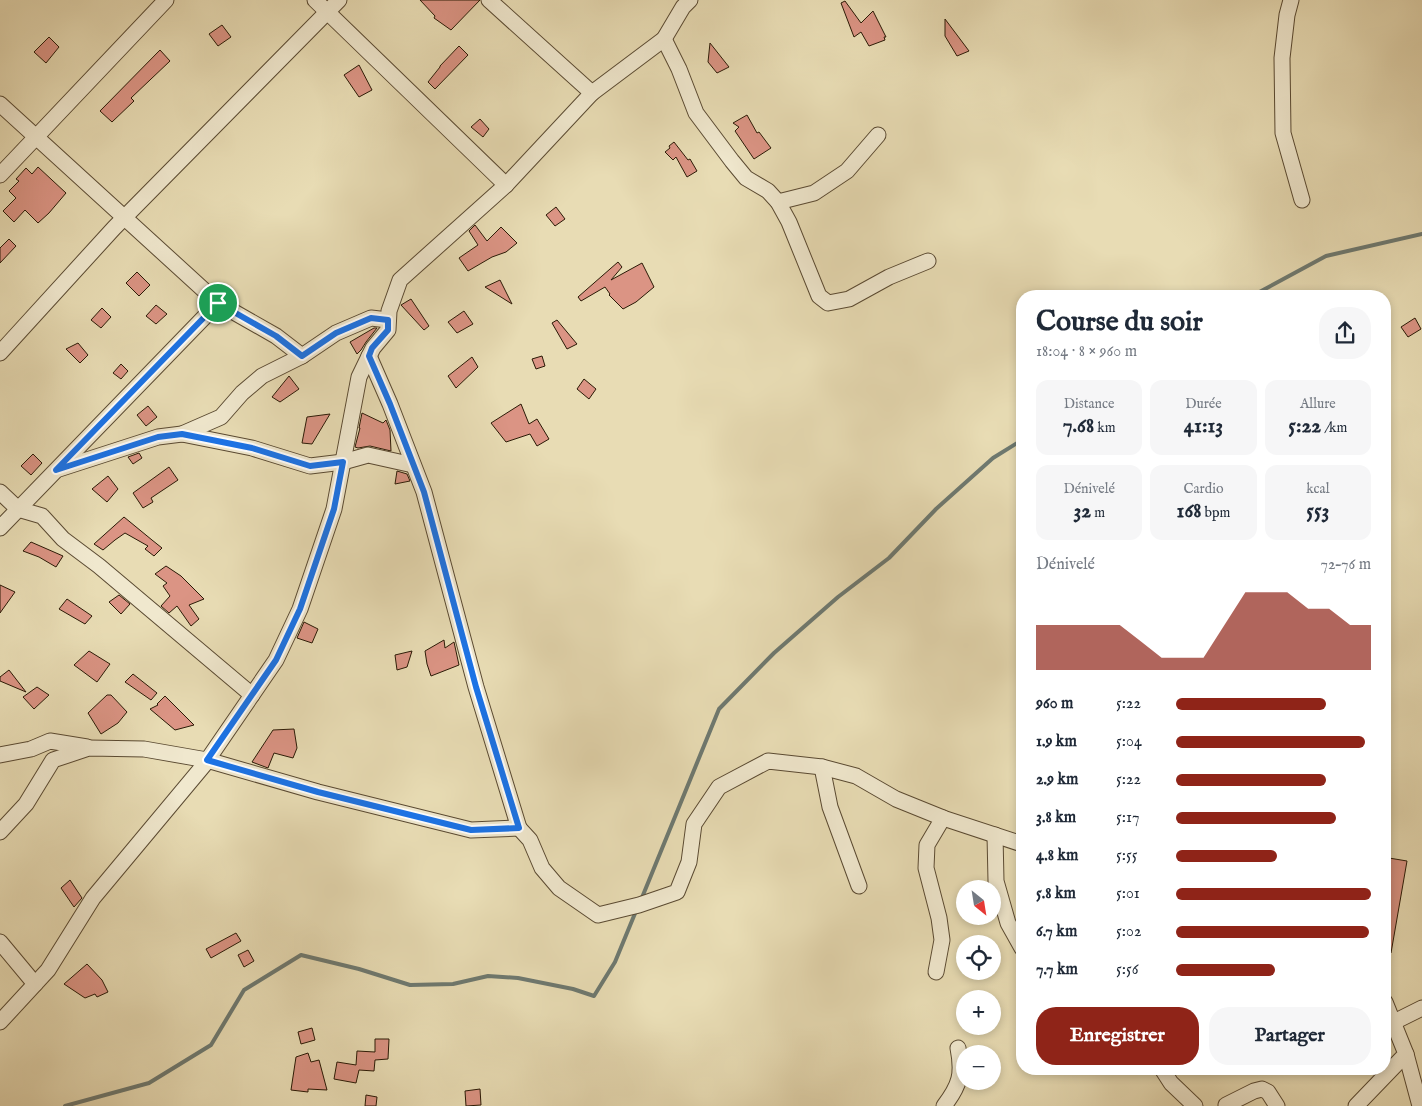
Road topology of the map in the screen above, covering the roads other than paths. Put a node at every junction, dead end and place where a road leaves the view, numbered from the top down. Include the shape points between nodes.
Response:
1 (166, 0) edge
2 (315, 0) edge
3 (339, 0) edge
4 (489, 0) edge
5 (1291, 0) edge
6 (682, 2) edge
7 (327, 12) junction
8 (664, 38) junction
9 (592, 93) junction
10 (0, 104) edge
11 (878, 135) dead end
12 (36, 137) junction
13 (0, 175) edge
14 (506, 186) junction
15 (1302, 200) dead end
16 (778, 202) junction
17 (124, 217) junction
18 (928, 261) dead end
19 (218, 303) junction
20 (388, 320) junction
21 (0, 353) edge
22 (302, 356) junction
23 (369, 356) junction
24 (182, 434) junction
25 (343, 462) junction
26 (414, 465) junction
27 (56, 470) junction
28 (0, 492) edge
29 (18, 509) junction
30 (0, 528) edge
31 (252, 694) junction
32 (89, 748) junction
33 (0, 755) edge
34 (207, 760) junction
35 (822, 767) junction
36 (943, 818) junction
37 (519, 828) junction
38 (0, 832) edge
39 (995, 836) junction
40 (1016, 842) edge
41 (859, 886) dead end
42 (1016, 937) edge
43 (0, 942) edge
44 (936, 972) dead end
45 (35, 984) junction
46 (1422, 1008) edge
47 (1391, 1015) edge
48 (0, 1022) edge
49 (1394, 1022) junction
50 (1406, 1054) junction
51 (1391, 1070) edge
52 (1166, 1075) edge
53 (1386, 1075) edge
54 (956, 1087) edge
55 (1226, 1105) dead end
56 (944, 1106) edge
57 (1195, 1106) edge
58 (1277, 1106) edge
59 (1356, 1106) edge
60 (1420, 1106) edge

1 - 12 street
2 - 7 street
3 - 7 street
4 - 9 street
5 - 15 street via 1282,58 1283,133
6 - 8 street
7 - 14 street
7 - 17 street
8 - 9 street
8 - 16 street via 696,113 746,178 768,191
9 - 14 street
10 - 12 street
11 - 16 street via 847,171 814,192
12 - 13 street
12 - 17 street
14 - 20 street via 400,280
16 - 18 street via 819,296 828,303 849,299
17 - 19 street
17 - 21 street
19 - 22 street via 276,336
19 - 27 street
20 - 22 street via 371,318 336,333
20 - 23 street via 388,330
22 - 24 street via 262,376 221,417
23 - 25 street via 359,377
23 - 26 street
24 - 25 street via 252,448 310,466
24 - 27 street via 158,437
25 - 26 street via 368,455
25 - 31 street via 334,509 300,609 276,660
26 - 37 street
27 - 29 street
28 - 29 street
29 - 30 street
29 - 31 street via 42,516 63,539
31 - 34 street
32 - 33 street via 50,741 31,749
32 - 34 street via 144,749
32 - 38 street via 53,760 26,804
34 - 37 street via 471,830
34 - 45 street via 93,898 48,970
35 - 36 street via 856,776 896,799
35 - 37 street via 768,761 720,787 694,824 689,862 677,892 598,915 559,888 542,868 530,840
35 - 41 street via 830,807
36 - 39 street
36 - 44 street via 927,845 926,868 940,918 942,940
39 - 40 street
39 - 42 street via 996,881 1008,923
43 - 45 street
45 - 48 street
46 - 49 street
47 - 49 street
49 - 50 street
50 - 51 street
50 - 60 street
52 - 57 street
53 - 59 street
54 - 56 street
55 - 58 street via 1262,1089 1268,1092

